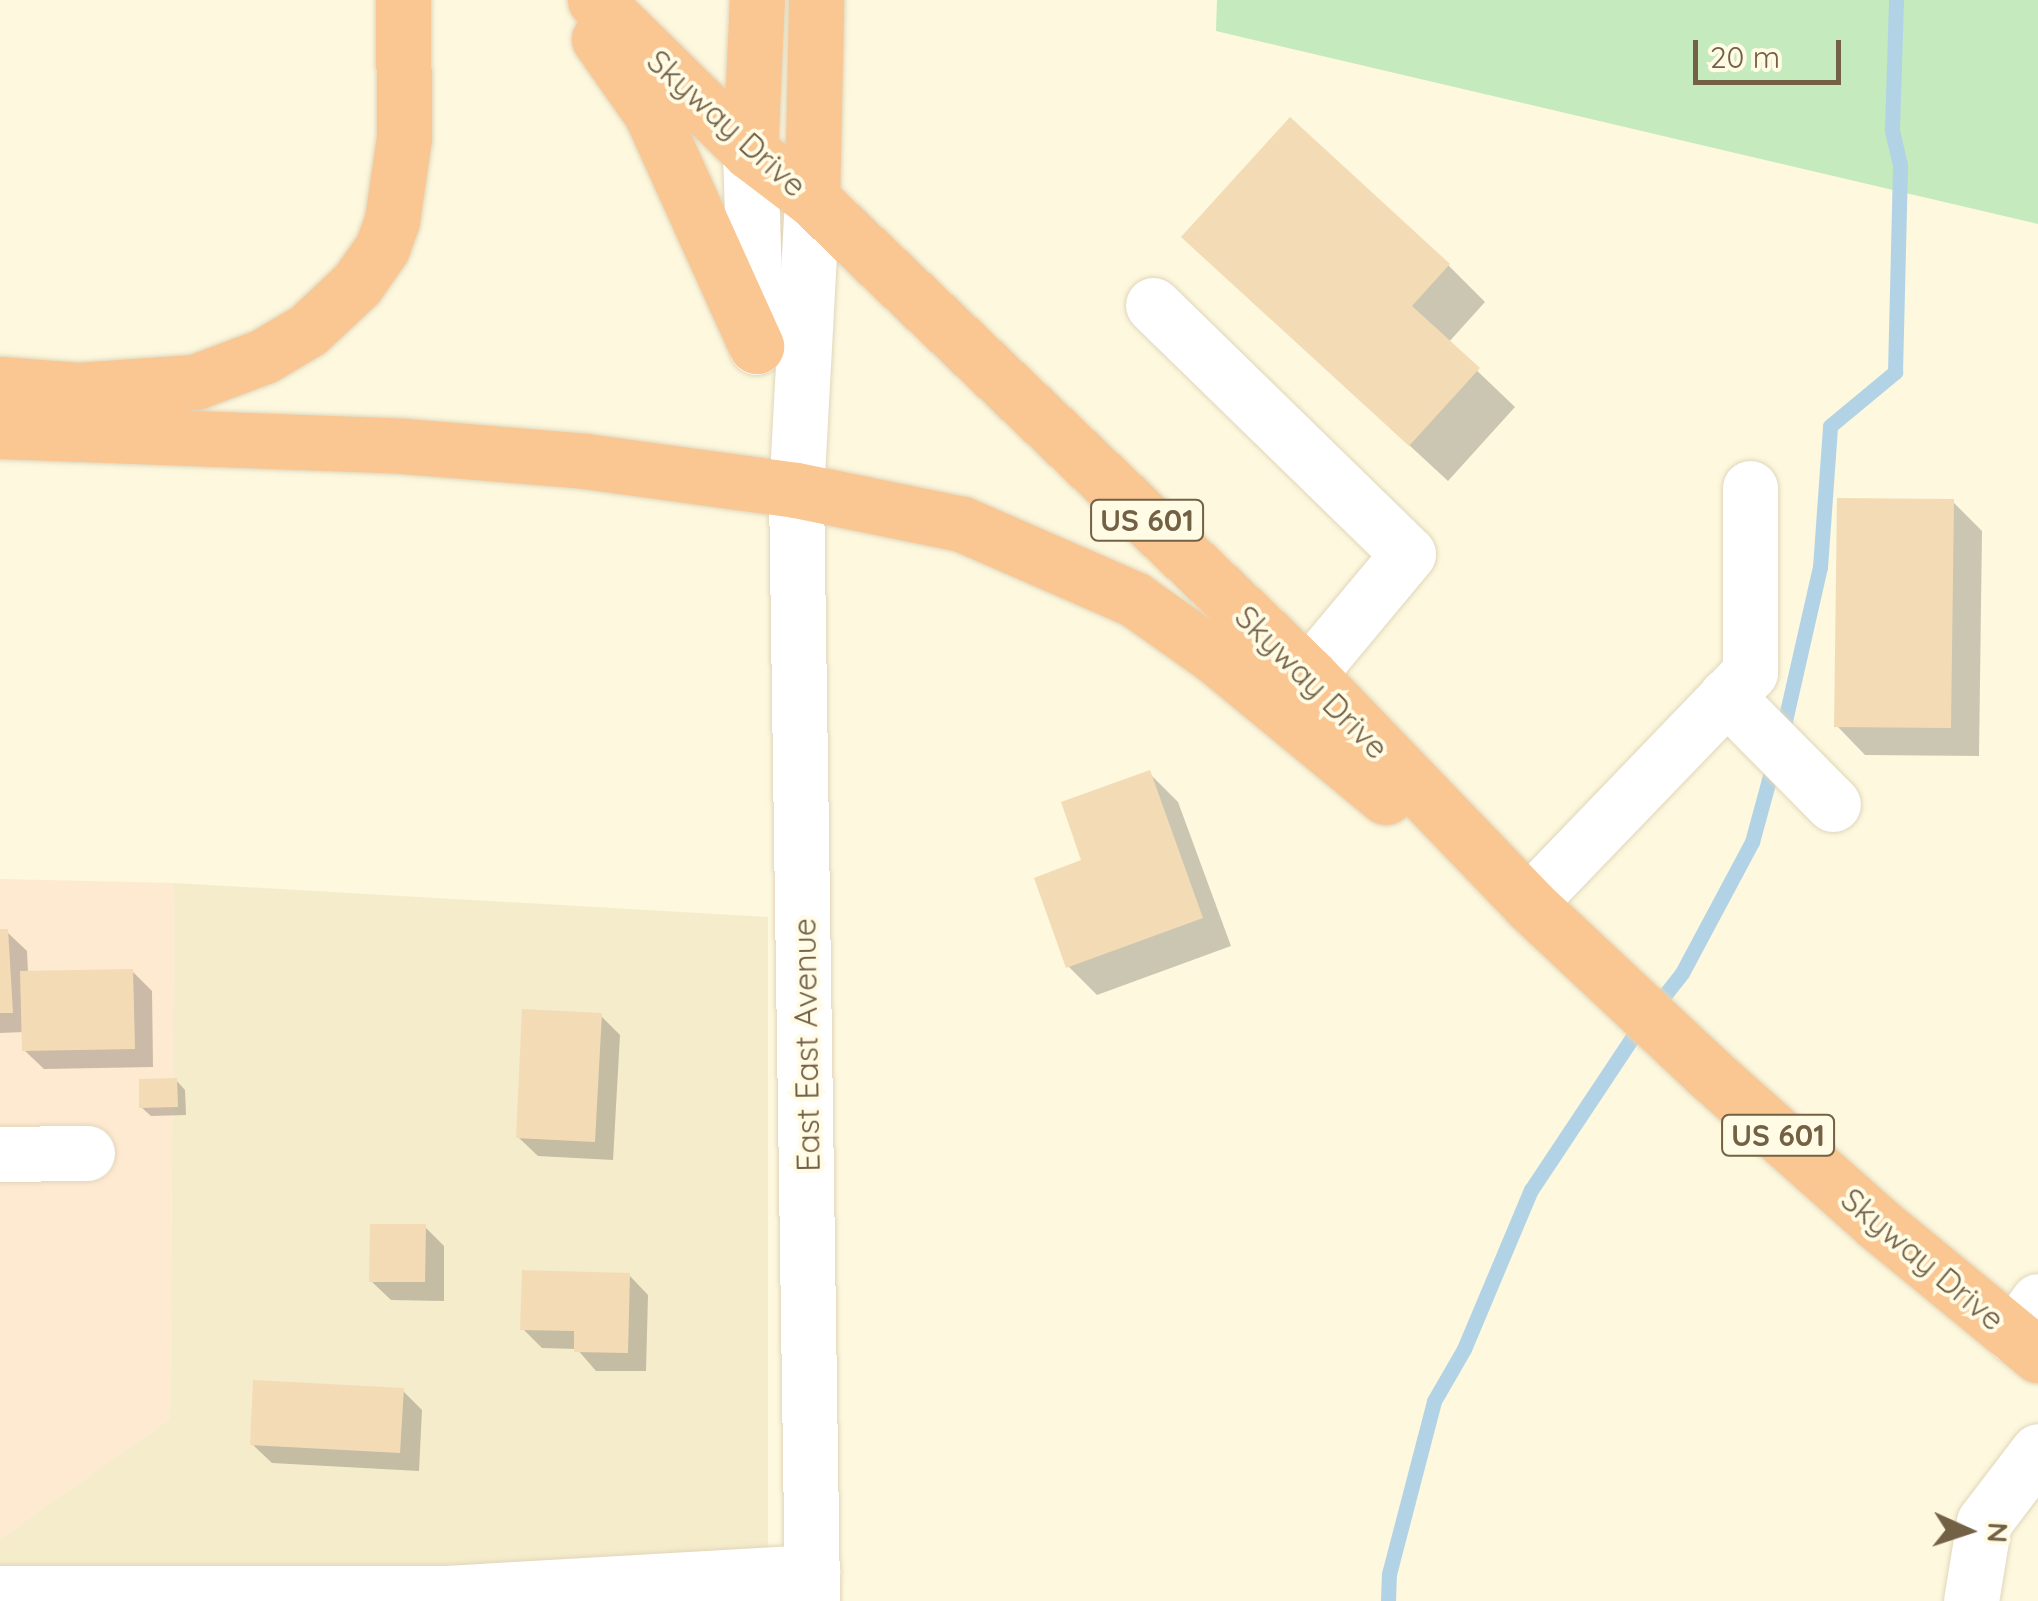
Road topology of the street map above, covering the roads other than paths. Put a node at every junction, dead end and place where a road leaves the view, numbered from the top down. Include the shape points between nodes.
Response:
1 (403, 0) edge
2 (572, 0) edge
3 (596, 0) edge
4 (757, 0) edge
5 (816, 0) edge
6 (750, 152) junction
7 (812, 199) junction
8 (1153, 305) dead end
9 (756, 346) junction
10 (0, 384) edge
11 (0, 431) edge
12 (1750, 488) dead end
13 (796, 490) junction
14 (1308, 674) junction
15 (1726, 696) junction
16 (1833, 804) dead end
17 (1528, 903) junction
18 (0, 1154) edge
19 (88, 1154) dead end
20 (2030, 1330) edge
21 (2038, 1451) edge
22 (812, 1586) edge
23 (0, 1593) edge
24 (1970, 1601) edge

1 - 10 highway via 404,138 392,220 357,284 279,348 195,382 78,390
2 - 9 highway via 651,112
3 - 6 highway, Skyway Drive / US 601
4 - 6 highway, East East Avenue
5 - 7 highway, East East Avenue
6 - 7 highway, Skyway Drive / US 601
6 - 9 street, East East Avenue
7 - 13 street, East East Avenue
7 - 14 highway, Skyway Drive / US 601
8 - 14 street via 1408,554
9 - 13 street, East East Avenue
11 - 13 highway, US 601 via 404,446 585,461
12 - 15 street via 1750,672
13 - 17 highway, US 601 via 962,524 1134,599
13 - 22 street, East East Avenue
14 - 17 highway, Skyway Drive / US 601
15 - 16 street
15 - 17 street
17 - 20 highway, Skyway Drive / US 601 via 1722,1086
18 - 19 street
21 - 24 street via 1984,1522
22 - 23 street

